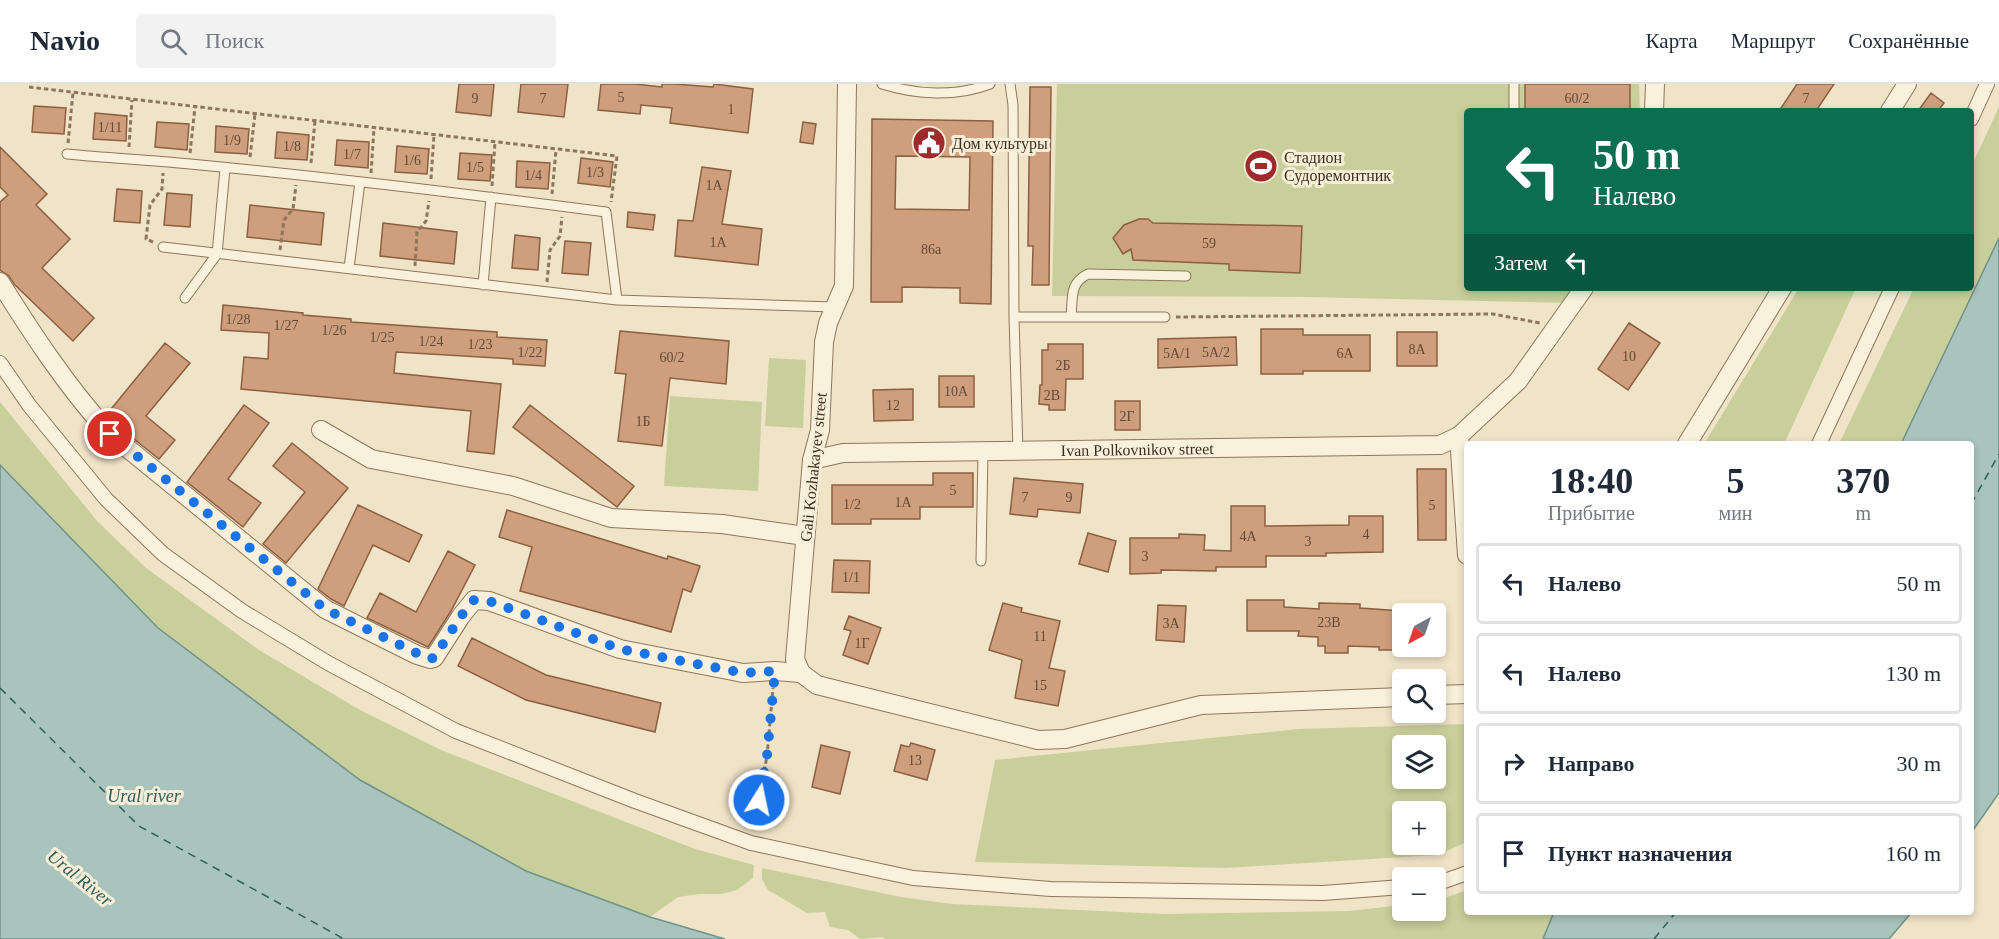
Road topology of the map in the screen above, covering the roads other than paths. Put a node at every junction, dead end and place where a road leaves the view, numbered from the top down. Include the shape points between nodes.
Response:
1 (847, 84) edge
2 (882, 84) edge
3 (990, 84) edge
4 (1010, 84) edge
5 (1514, 84) edge
6 (1655, 84) edge
7 (1907, 84) edge
8 (1987, 84) edge
9 (1514, 108) edge
10 (1654, 108) edge
11 (1892, 108) edge
12 (1974, 112) edge
13 (67, 154) road end
14 (225, 169) junction
15 (360, 182) junction
16 (491, 197) junction
17 (163, 247) road end
18 (217, 254) junction
19 (349, 268) junction
20 (1186, 276) dead end
21 (0, 282) edge
22 (483, 285) junction
23 (1582, 291) edge
24 (1780, 291) edge
25 (1891, 291) edge
26 (185, 298) dead end
27 (617, 300) junction
28 (834, 307) junction
29 (1071, 316) junction
30 (1014, 317) junction
31 (1165, 317) road end
32 (0, 363) edge
33 (321, 430) dead end
34 (1459, 436) junction
35 (1689, 441) edge
36 (1820, 441) edge
37 (983, 452) junction
38 (1018, 452) junction
39 (812, 460) junction
40 (1464, 510) edge
41 (805, 536) junction
42 (981, 561) dead end
43 (801, 673) junction
44 (1464, 694) edge
45 (1446, 695) edge
46 (1392, 697) edge
47 (1464, 874) edge
48 (1446, 880) edge
49 (1392, 888) edge

1 - 28 street, Gali Kozhakayev street via 844,286
2 - 3 lane via 933,94 972,91
4 - 30 lane
5 - 9 lane
6 - 10 street
7 - 11 street
8 - 12 street
13 - 14 lane
14 - 15 lane
14 - 18 lane
15 - 16 lane
15 - 19 lane
16 - 22 lane
16 - 27 lane via 606,212
17 - 18 lane
18 - 19 lane
18 - 26 lane
19 - 22 lane
20 - 29 lane via 1088,274 1074,287
21 - 43 street via 85,407 110,434 325,609 429,659 434,658 474,600 489,601 620,649 743,673
22 - 27 lane
23 - 34 street, Ivan Polkovnikov street via 1518,381
24 - 35 street
25 - 36 street
27 - 28 lane
28 - 39 street, Gali Kozhakayev street via 824,342 820,430
29 - 30 lane
29 - 31 lane
30 - 38 lane
32 - 49 street via 105,499 163,554 242,611 328,663 456,731 635,801 751,843 913,878 1051,889 1323,893
33 - 41 street via 371,459 513,486 611,518 722,524
34 - 38 street, Ivan Polkovnikov street via 1440,445
34 - 40 street
37 - 38 street, Ivan Polkovnikov street
37 - 39 street, Ivan Polkovnikov street via 843,453
37 - 42 lane
39 - 41 street, Gali Kozhakayev street
41 - 43 street, Gali Kozhakayev street via 795,659
43 - 46 street via 817,684 1038,740 1065,739 1201,705
44 - 45 street
47 - 48 street

